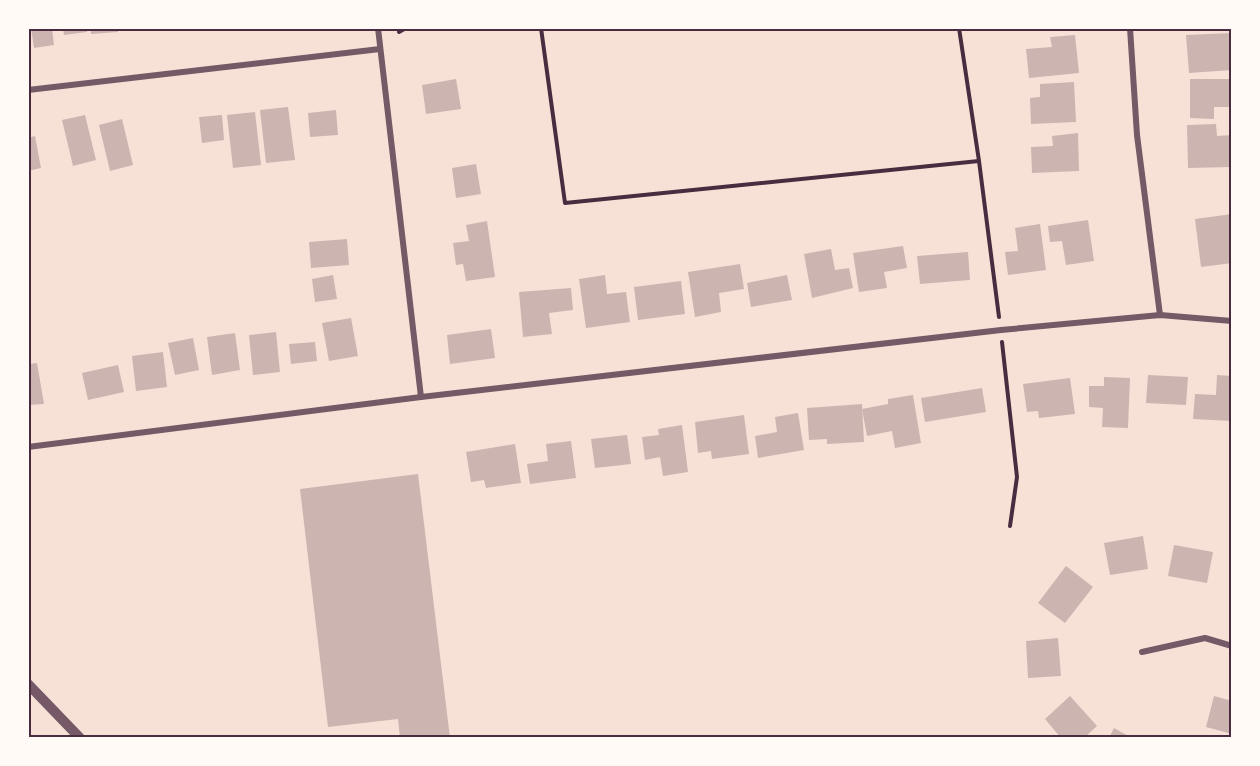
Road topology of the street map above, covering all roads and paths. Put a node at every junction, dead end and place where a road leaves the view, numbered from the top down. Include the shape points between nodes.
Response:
1 (378, 28) edge
2 (406, 28) edge
3 (541, 28) edge
4 (959, 28) edge
5 (1130, 28) edge
6 (399, 32) dead end
7 (380, 49) junction
8 (28, 90) edge
9 (979, 161) junction
10 (1160, 315) junction
11 (1232, 321) edge
12 (1001, 330) junction
13 (421, 397) junction
14 (28, 447) edge
15 (1010, 526) dead end
16 (1232, 646) edge
17 (1142, 652) dead end
18 (28, 684) edge
19 (80, 738) edge

1 - 7 street
2 - 6 path
3 - 9 path via 565,203
4 - 9 path
5 - 10 street via 1137,135
7 - 8 street
7 - 13 street
9 - 12 path
10 - 11 street
10 - 12 street
12 - 13 street
12 - 15 path via 1017,477
13 - 14 street
16 - 17 street via 1205,638
18 - 19 street

